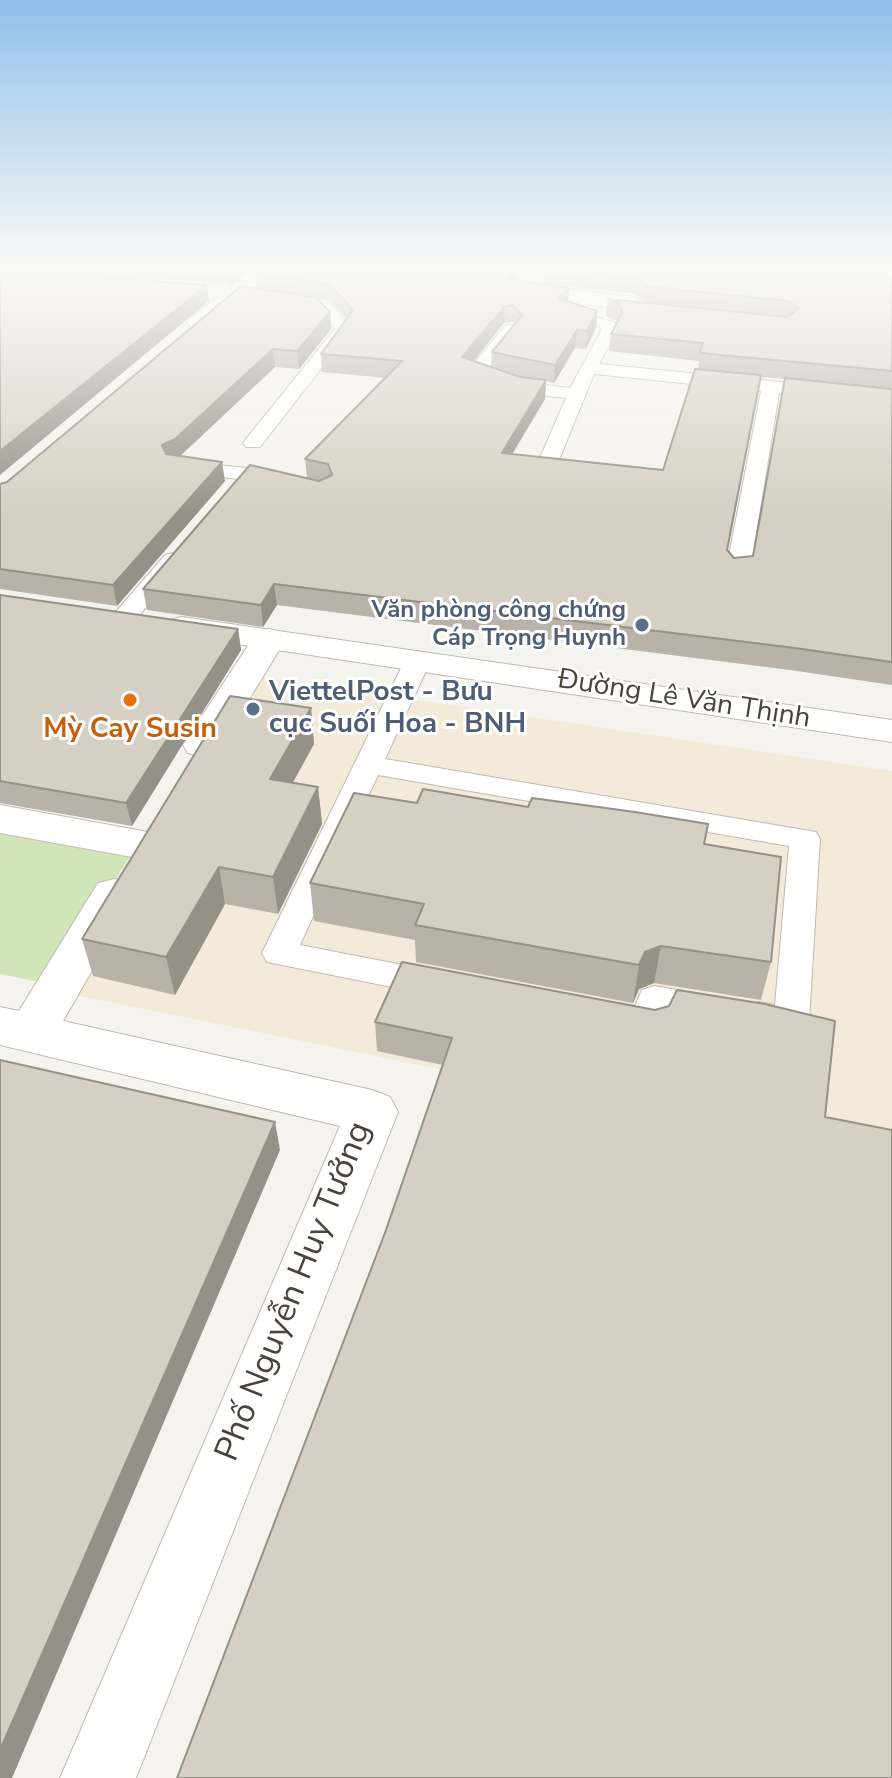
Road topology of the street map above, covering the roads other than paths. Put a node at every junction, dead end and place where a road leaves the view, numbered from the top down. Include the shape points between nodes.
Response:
1 (327, 350) edge
2 (494, 350) edge
3 (598, 350) edge
4 (588, 368) junction
5 (771, 387) junction
6 (577, 394) junction
7 (892, 399) edge
8 (253, 443) dead end
9 (549, 460) edge
10 (177, 467) edge
11 (246, 474) junction
12 (275, 480) edge
13 (225, 498) edge
14 (185, 547) edge
15 (738, 571) edge
16 (108, 617) joint
17 (269, 639) junction
18 (418, 660) junction
19 (892, 731) edge
20 (369, 765) junction
21 (183, 778) edge
22 (0, 819) edge
23 (465, 988) edge
24 (588, 1011) edge
25 (15, 1029) edge
26 (98, 1778) edge

1 - 8 lane
2 - 6 lane via 474,374
3 - 4 lane
4 - 5 lane
4 - 6 lane
5 - 7 lane
5 - 15 lane
6 - 9 lane
10 - 11 lane
11 - 12 lane
11 - 13 lane
14 - 16 lane
16 - 17 street, Đường Lê Văn Thịnh
17 - 18 street, Đường Lê Văn Thịnh
17 - 21 street
18 - 19 street, Đường Lê Văn Thịnh
18 - 20 lane
20 - 23 lane via 279,953
20 - 24 lane via 805,839 791,1021 654,999 650,1022
22 - 25 street via 151,832
25 - 26 street, Phố Nguyễn Huy Tưởng via 372,1112

